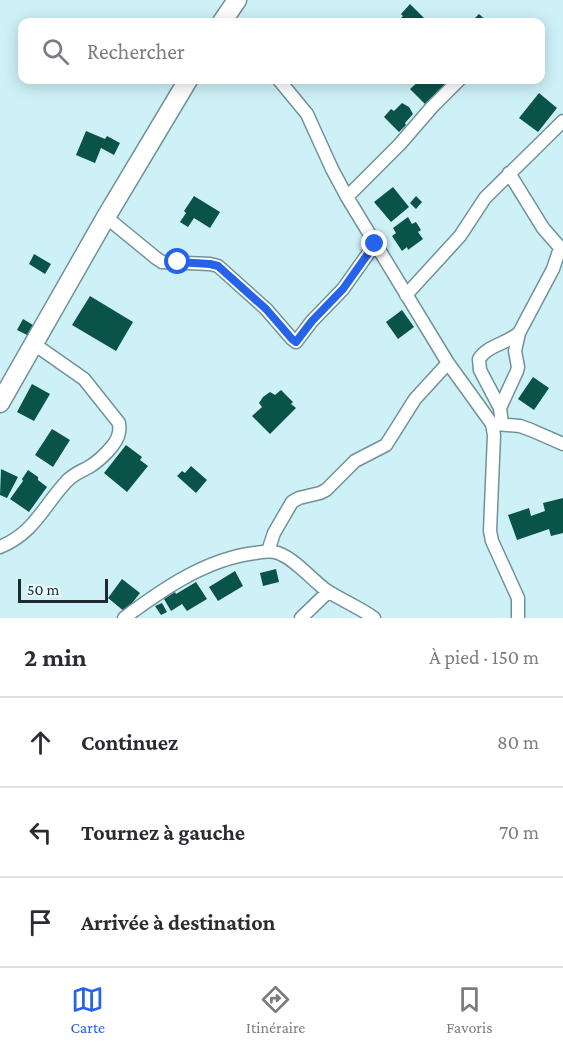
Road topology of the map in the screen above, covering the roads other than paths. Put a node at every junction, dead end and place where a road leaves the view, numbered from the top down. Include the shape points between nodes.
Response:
1 (237, 0) edge
2 (225, 18) edge
3 (186, 84) edge
4 (282, 84) edge
5 (455, 84) edge
6 (563, 121) edge
7 (509, 173) junction
8 (347, 197) junction
9 (106, 217) junction
10 (375, 244) junction
11 (561, 250) edge
12 (406, 295) junction
13 (519, 333) junction
14 (34, 344) junction
15 (448, 363) junction
16 (0, 403) edge
17 (500, 408) junction
18 (497, 424) junction
19 (563, 444) edge
20 (0, 547) edge
21 (268, 551) junction
22 (328, 592) junction
23 (124, 618) edge
24 (301, 618) edge
25 (374, 618) edge
26 (518, 618) edge

1 - 2 highway
3 - 9 highway
4 - 8 street via 307,114
5 - 8 street
6 - 7 street
7 - 11 street
7 - 12 street via 485,198 460,236
8 - 10 street
9 - 10 street via 162,262 218,266 296,342 343,289
9 - 14 highway
10 - 12 street
11 - 13 street
12 - 15 street
13 - 17 street via 515,351 517,371
13 - 17 street via 487,350 479,360 480,370
14 - 16 highway
14 - 20 street via 84,379 119,423 120,431 103,456 64,483 30,528
15 - 18 street
15 - 21 street via 415,399 386,445 355,461 326,490 292,502
17 - 18 street
18 - 19 street via 520,426
18 - 26 street via 490,531 518,598
21 - 22 street via 288,558
21 - 23 street via 214,563 176,582
22 - 24 street
22 - 25 street

